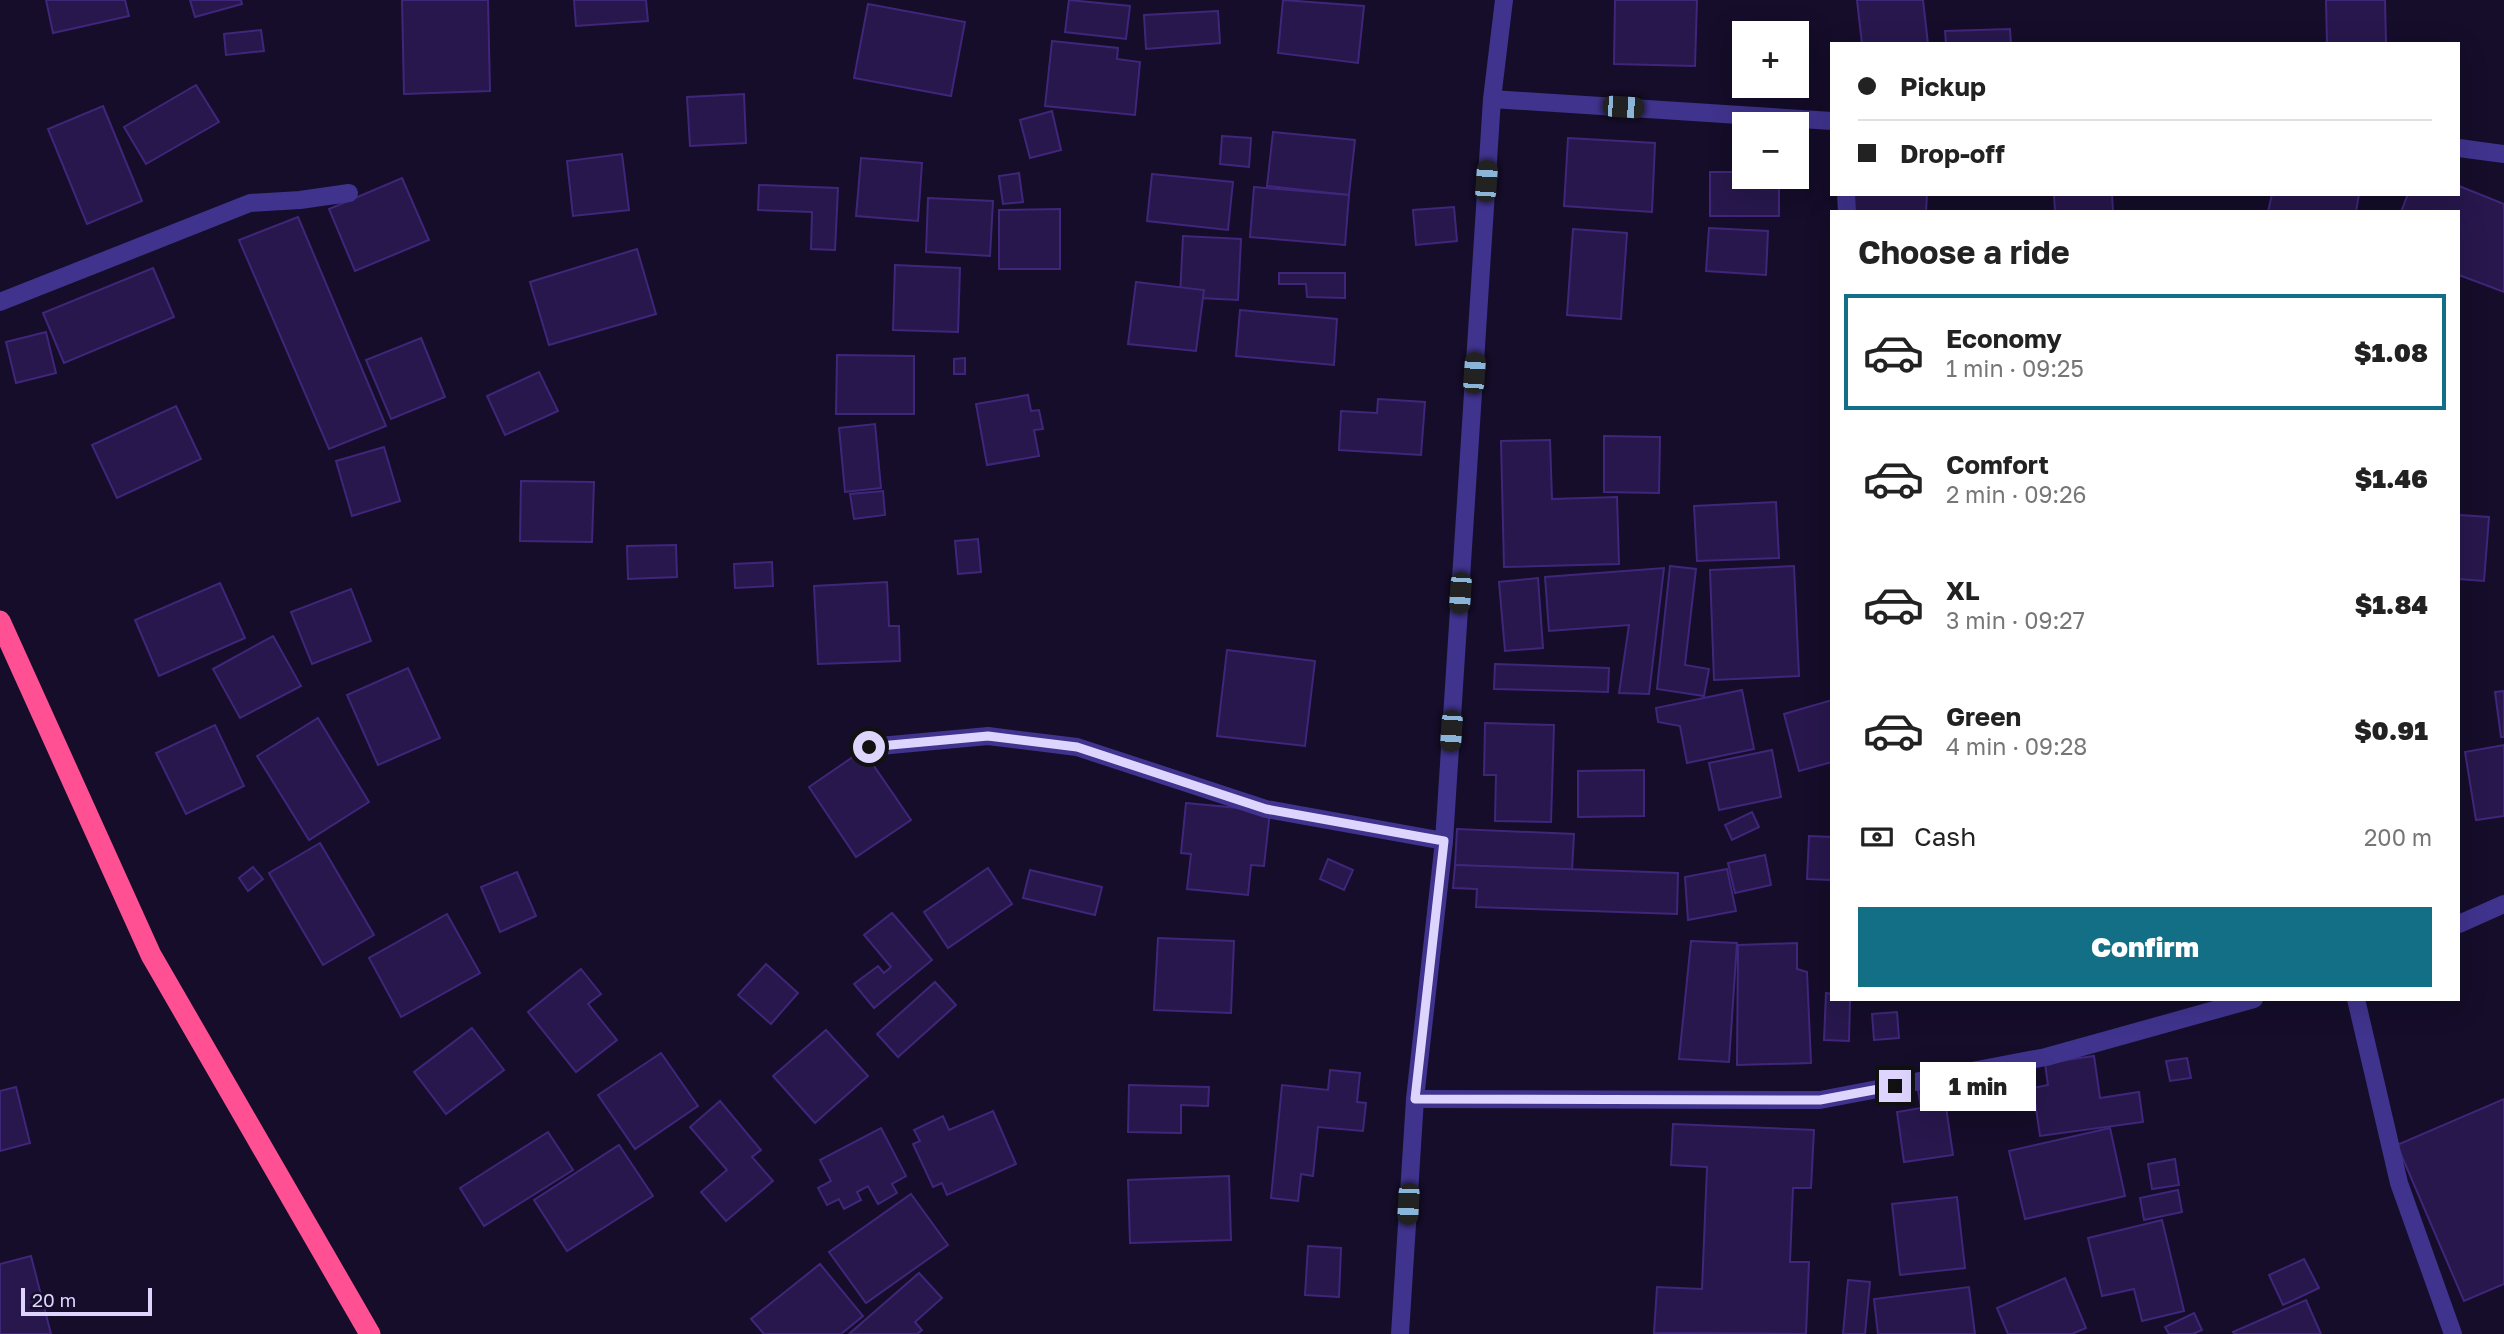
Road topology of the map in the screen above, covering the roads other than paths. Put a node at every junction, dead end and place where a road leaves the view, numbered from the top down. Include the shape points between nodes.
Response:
1 (1504, 0) edge
2 (1492, 99) junction
3 (1830, 121) edge
4 (2460, 148) edge
5 (2504, 154) edge
6 (349, 193) dead end
7 (0, 302) edge
8 (0, 621) edge
9 (869, 747) dead end
10 (1444, 841) junction
11 (2504, 904) edge
12 (2460, 924) edge
13 (2247, 1001) edge
14 (2356, 1001) edge
15 (1415, 1099) junction
16 (370, 1334) edge
17 (1400, 1334) edge
18 (2454, 1334) edge

1 - 2 street
2 - 3 street
2 - 10 street
4 - 5 street
6 - 7 street via 250,203
8 - 16 highway via 152,955
9 - 10 street via 988,736 1077,747 1266,809
10 - 15 street
11 - 12 street
13 - 15 street via 2046,1056 1820,1100
14 - 18 street via 2399,1183
15 - 17 street

